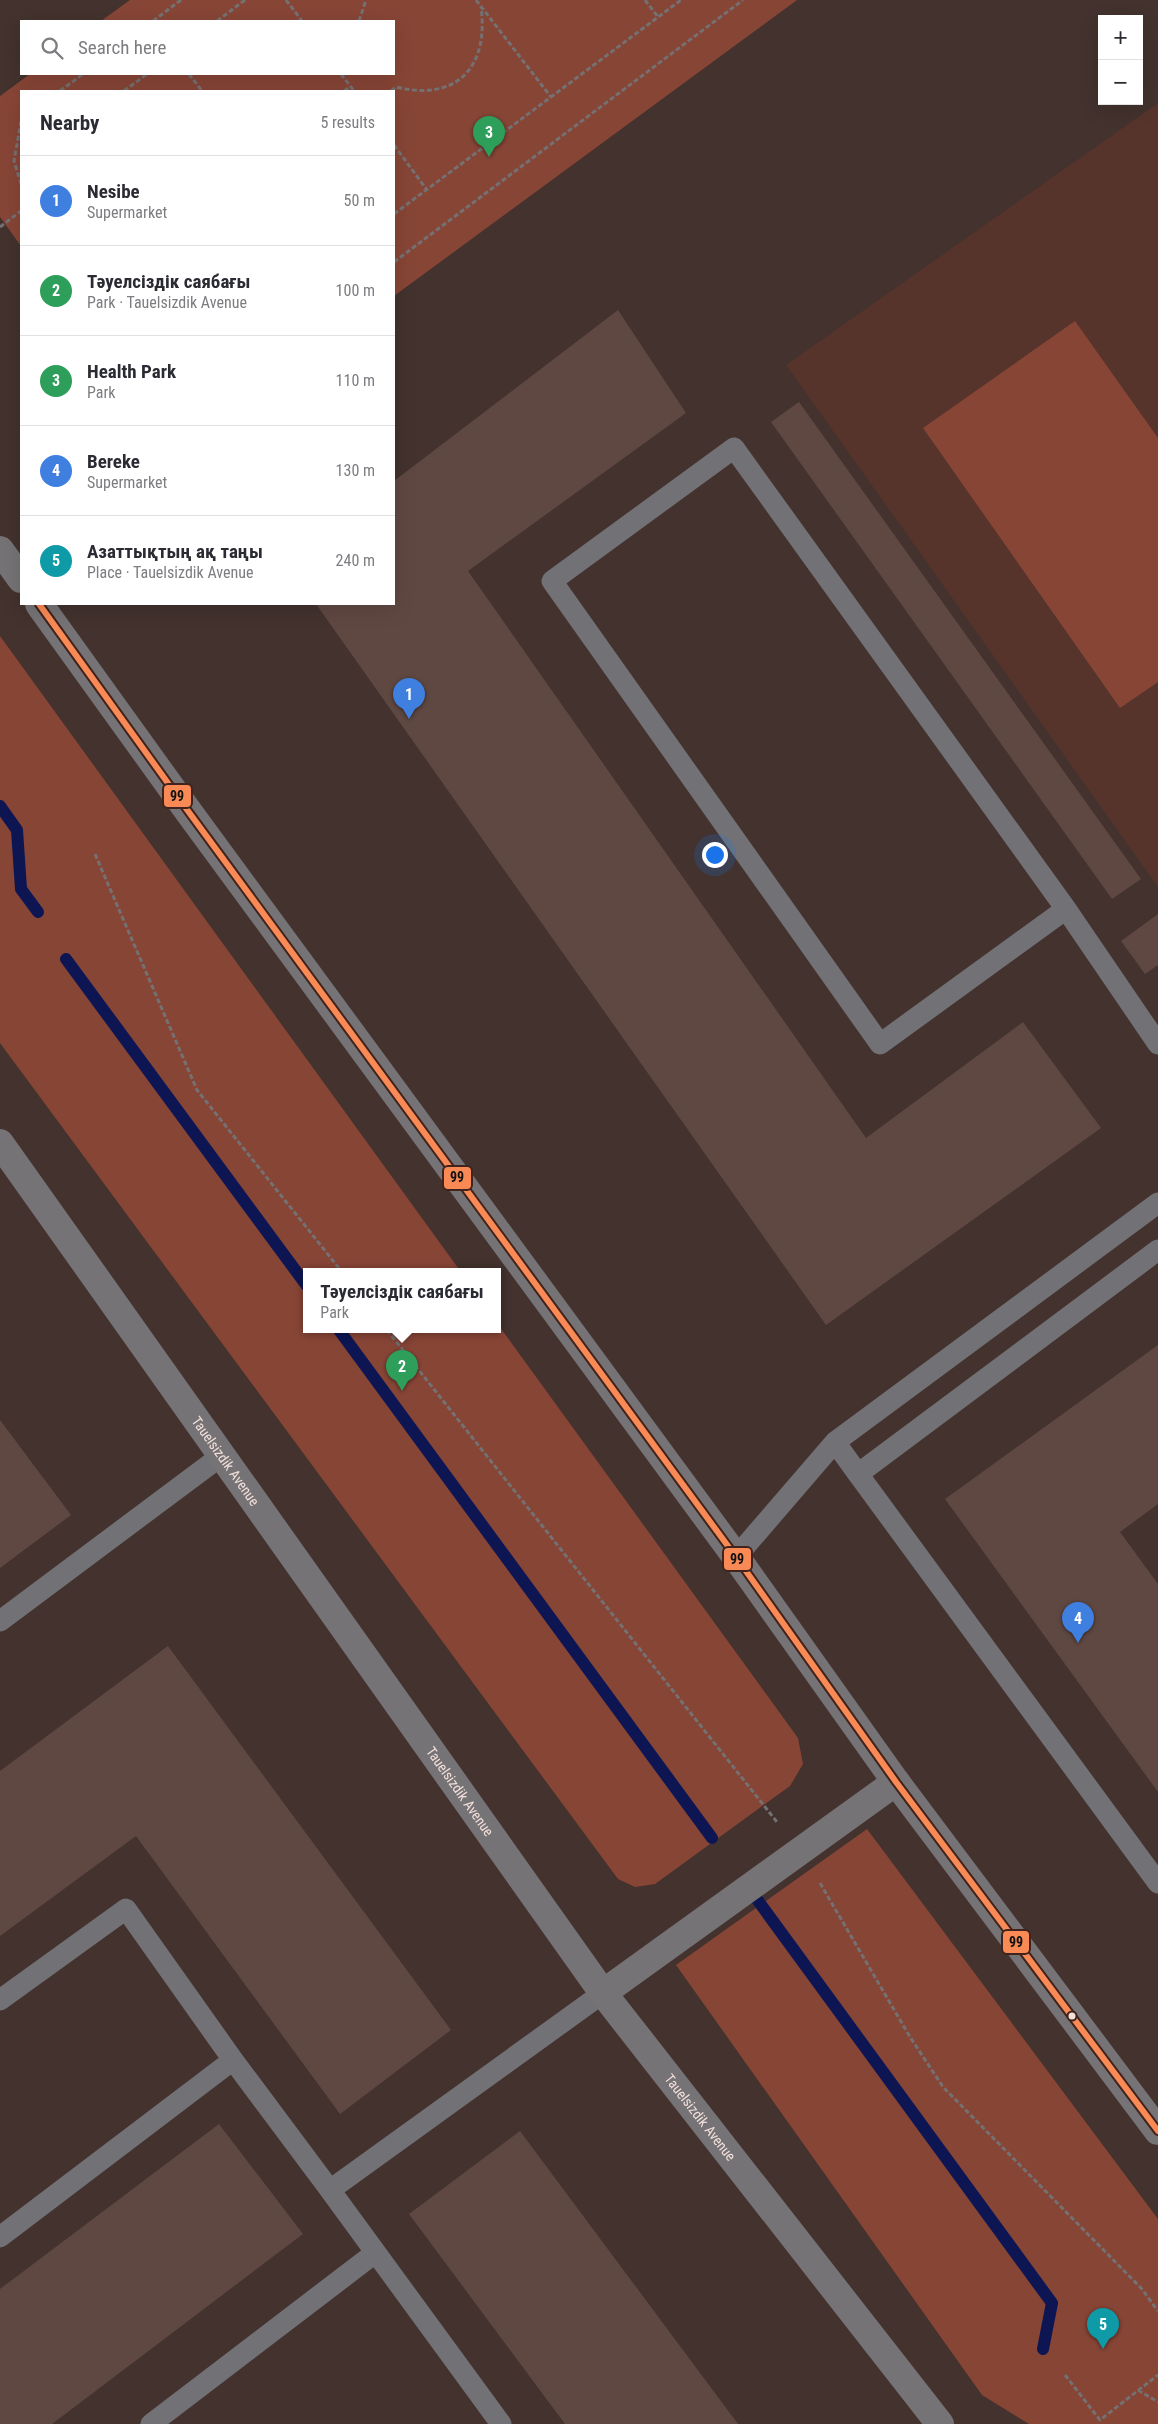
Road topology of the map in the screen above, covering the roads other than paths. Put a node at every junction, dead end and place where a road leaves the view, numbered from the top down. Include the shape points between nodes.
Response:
1 (0, 550) edge
2 (20, 578) edge
3 (40, 605) edge
4 (1066, 909) junction
5 (1158, 1044) edge
6 (0, 1143) edge
7 (1158, 1203) edge
8 (1158, 1250) edge
9 (835, 1442) junction
10 (221, 1456) junction
11 (858, 1474) junction
12 (736, 1557) junction
13 (0, 1621) edge
14 (896, 1782) junction
15 (1158, 1883) edge
16 (603, 1993) junction
17 (0, 2000) edge
18 (234, 2060) junction
19 (1158, 2131) edge
20 (330, 2190) junction
21 (0, 2237) edge
22 (375, 2253) junction
23 (151, 2424) edge
24 (501, 2424) edge
25 (940, 2424) edge

1 - 2 street
3 - 12 street
4 - 4 lane via 734,448 552,581 880,1044
4 - 5 lane
6 - 10 street, Tauelsizdik Avenue
7 - 9 lane
8 - 11 lane
9 - 11 lane
9 - 12 lane
10 - 13 lane
10 - 16 street, Tauelsizdik Avenue
11 - 15 lane
12 - 14 street
14 - 16 street
14 - 19 street
16 - 20 lane
16 - 25 street, Tauelsizdik Avenue
17 - 18 lane via 126,1909
18 - 20 lane
18 - 21 lane
20 - 22 lane
22 - 23 lane
22 - 24 lane

